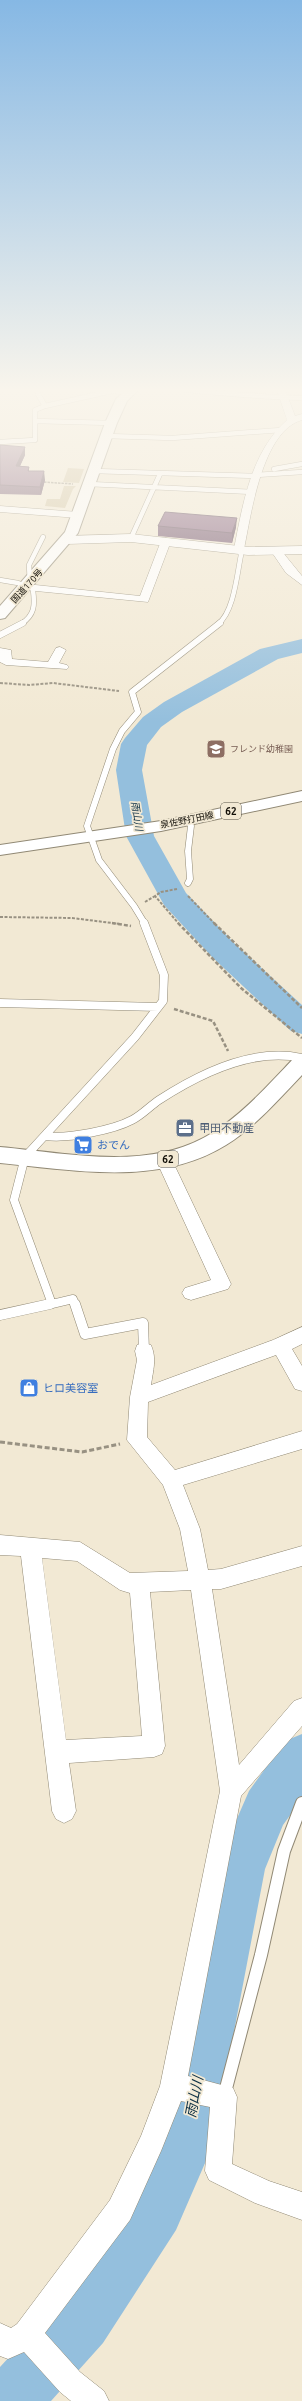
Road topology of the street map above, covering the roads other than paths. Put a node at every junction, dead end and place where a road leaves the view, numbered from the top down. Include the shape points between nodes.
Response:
1 (81, 499) edge
2 (150, 499) edge
3 (251, 499) edge
4 (0, 509) edge
5 (78, 515) junction
6 (43, 536) dead end
7 (131, 538) junction
8 (67, 540) junction
9 (166, 541) junction
10 (239, 549) junction
11 (302, 550) edge
12 (276, 551) junction
13 (0, 580) edge
14 (302, 582) edge
15 (30, 587) junction
16 (0, 615) edge
17 (0, 635) edge
18 (60, 650) dead end
19 (0, 651) edge
20 (302, 796) edge
21 (188, 820) junction
22 (89, 837) junction
23 (0, 850) edge
24 (188, 883) road end
25 (0, 1003) edge
26 (159, 1006) junction
27 (302, 1058) edge
28 (302, 1062) edge
29 (46, 1136) junction
30 (0, 1155) edge
31 (26, 1157) junction
32 (164, 1160) junction
33 (191, 1293) dead end
34 (52, 1304) junction
35 (0, 1315) edge
36 (302, 1335) edge
37 (280, 1346) junction
38 (144, 1351) joint
39 (302, 1383) edge
40 (139, 1397) junction
41 (302, 1440) edge
42 (171, 1480) junction
43 (0, 1545) edge
44 (30, 1548) junction
45 (302, 1556) edge
46 (200, 1580) junction
47 (139, 1582) junction
48 (302, 1709) edge
49 (57, 1752) junction
50 (231, 1791) junction
51 (302, 1804) edge
52 (64, 1810) dead end
53 (173, 2086) junction
54 (224, 2097) junction
55 (302, 2206) edge
56 (13, 2336) edge
57 (94, 2401) edge

1 - 5 main road, 国道170号
2 - 7 lane
3 - 10 street
4 - 5 street
5 - 8 main road, 国道170号
6 - 15 lane via 28,563 26,574
7 - 8 street
7 - 9 street
8 - 15 main road, 国道170号
9 - 10 street
9 - 15 street via 144,600
10 - 12 street
10 - 22 lane via 241,555 233,596 224,617 132,692 138,712 122,730 113,749 87,826
11 - 12 street
12 - 14 street via 290,571
13 - 15 lane
15 - 16 main road, 国道170号
15 - 17 lane via 36,607 33,614 28,620
18 - 19 street via 58,667 6,662 7,652
20 - 21 main road, 泉佐野打田線 / 62
21 - 22 main road, 泉佐野打田線 / 62
21 - 24 lane via 191,826
22 - 23 main road, 泉佐野打田線 / 62
22 - 26 lane via 98,860 134,906 145,926 164,975 163,1001
25 - 26 lane
26 - 29 lane via 135,1037
27 - 29 lane via 290,1052 236,1063 161,1098 132,1120 110,1127
28 - 32 main road, 62 via 237,1125 207,1146
29 - 31 lane
30 - 31 main road, 62
31 - 32 main road, 62 via 128,1165
31 - 34 lane via 14,1200
32 - 33 street via 222,1284
34 - 35 lane
34 - 38 lane via 73,1299 85,1334 143,1324
36 - 37 street
37 - 39 street
37 - 40 street
38 - 40 street via 146,1360
40 - 42 street via 137,1440
41 - 42 street
42 - 46 street via 190,1529
43 - 44 street
44 - 47 street via 80,1552 127,1583
44 - 49 street
45 - 46 street via 220,1579
46 - 47 street
46 - 50 street
47 - 49 street via 154,1746
48 - 50 street
49 - 52 street
50 - 53 street
51 - 54 lane via 294,1819 283,1854 266,1934
53 - 54 street
53 - 56 street via 152,2142 120,2210
54 - 55 street via 218,2171 265,2193
56 - 57 street

